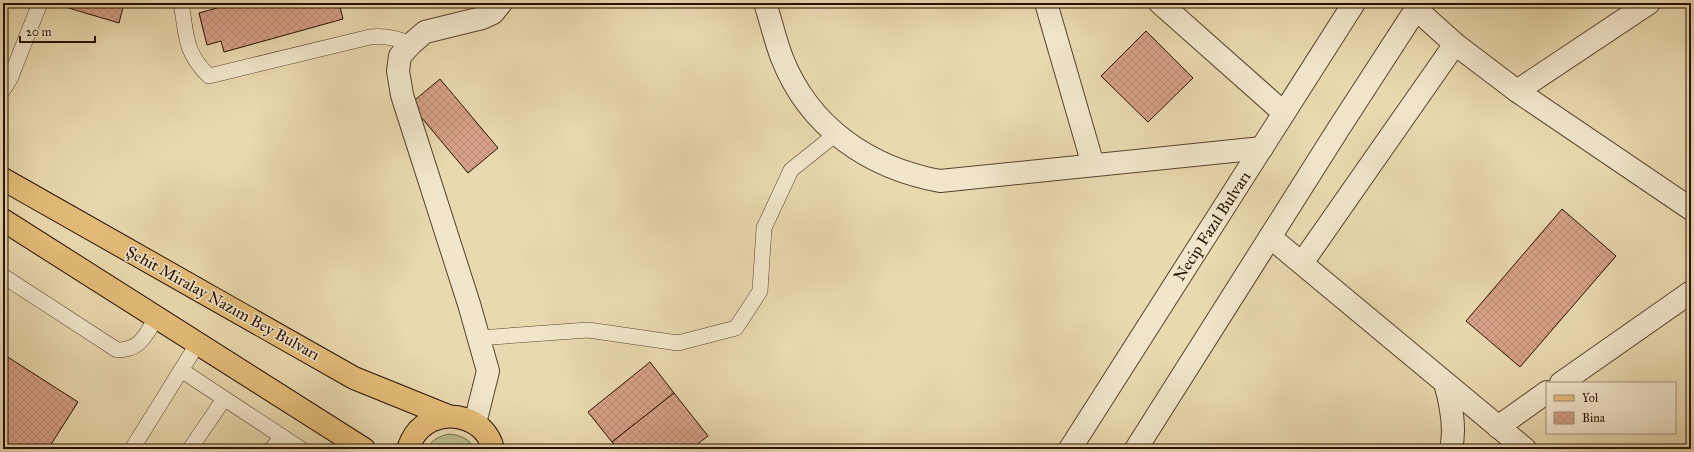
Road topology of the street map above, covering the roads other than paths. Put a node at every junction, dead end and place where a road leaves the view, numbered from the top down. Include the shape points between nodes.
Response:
1 (40, 3) edge
2 (181, 3) edge
3 (501, 3) edge
4 (765, 3) edge
5 (1046, 3) edge
6 (1160, 3) edge
7 (1354, 3) edge
8 (1649, 3) edge
9 (1418, 6) edge
10 (411, 44) junction
11 (1455, 44) junction
12 (3, 90) edge
13 (1517, 92) junction
14 (1284, 113) junction
15 (836, 134) junction
16 (1262, 148) junction
17 (1093, 165) junction
18 (3, 179) edge
19 (1691, 209) edge
20 (4, 222) edge
21 (1270, 237) junction
22 (1302, 263) junction
23 (3, 276) edge
24 (1691, 292) edge
25 (156, 317) junction
26 (478, 338) junction
27 (198, 343) junction
28 (181, 370) junction
29 (1562, 382) edge
30 (1445, 383) junction
31 (1546, 393) edge
32 (224, 399) junction
33 (448, 416) junction
34 (475, 423) junction
35 (1498, 427) junction
36 (282, 436) junction
37 (494, 448) edge
38 (132, 449) edge
39 (190, 449) edge
40 (272, 449) edge
41 (301, 449) edge
42 (364, 449) edge
43 (408, 449) edge
44 (1070, 449) edge
45 (1136, 449) edge
46 (1452, 449) edge
47 (1524, 449) edge

1 - 12 lane via 10,79
2 - 10 lane via 189,50 209,76 370,37 388,36
3 - 10 street via 493,13 425,32
4 - 15 street via 782,58 792,79 814,110
5 - 17 street
6 - 14 street
7 - 14 street, Necip Fazıl Bulvarı
8 - 13 street
9 - 11 street
9 - 21 street
10 - 26 street via 400,56 398,71 402,95
11 - 13 street
11 - 22 street
13 - 19 street
14 - 16 street, Necip Fazıl Bulvarı
15 - 17 street via 877,162 918,177 940,181
15 - 26 lane via 791,170 764,228 760,291 736,328 678,343 588,330
16 - 17 street
16 - 44 street, Necip Fazıl Bulvarı
18 - 33 main road, Şehit Miralay Nazım Bey Bulvarı via 354,378
20 - 25 main road
21 - 22 street
21 - 45 street
22 - 30 street
23 - 25 lane via 117,350 136,346
24 - 29 street
25 - 27 main road
26 - 34 street via 488,371
27 - 28 lane
27 - 42 main road
28 - 32 lane
28 - 38 lane
30 - 35 street
30 - 46 street via 1451,403
31 - 35 street
32 - 36 lane
32 - 39 lane
33 - 34 main road, Şehit Miralay Nazım Bey Bulvarı
33 - 43 main road via 434,419 422,426 413,436
34 - 37 main road
35 - 47 street
36 - 40 lane
36 - 41 lane

